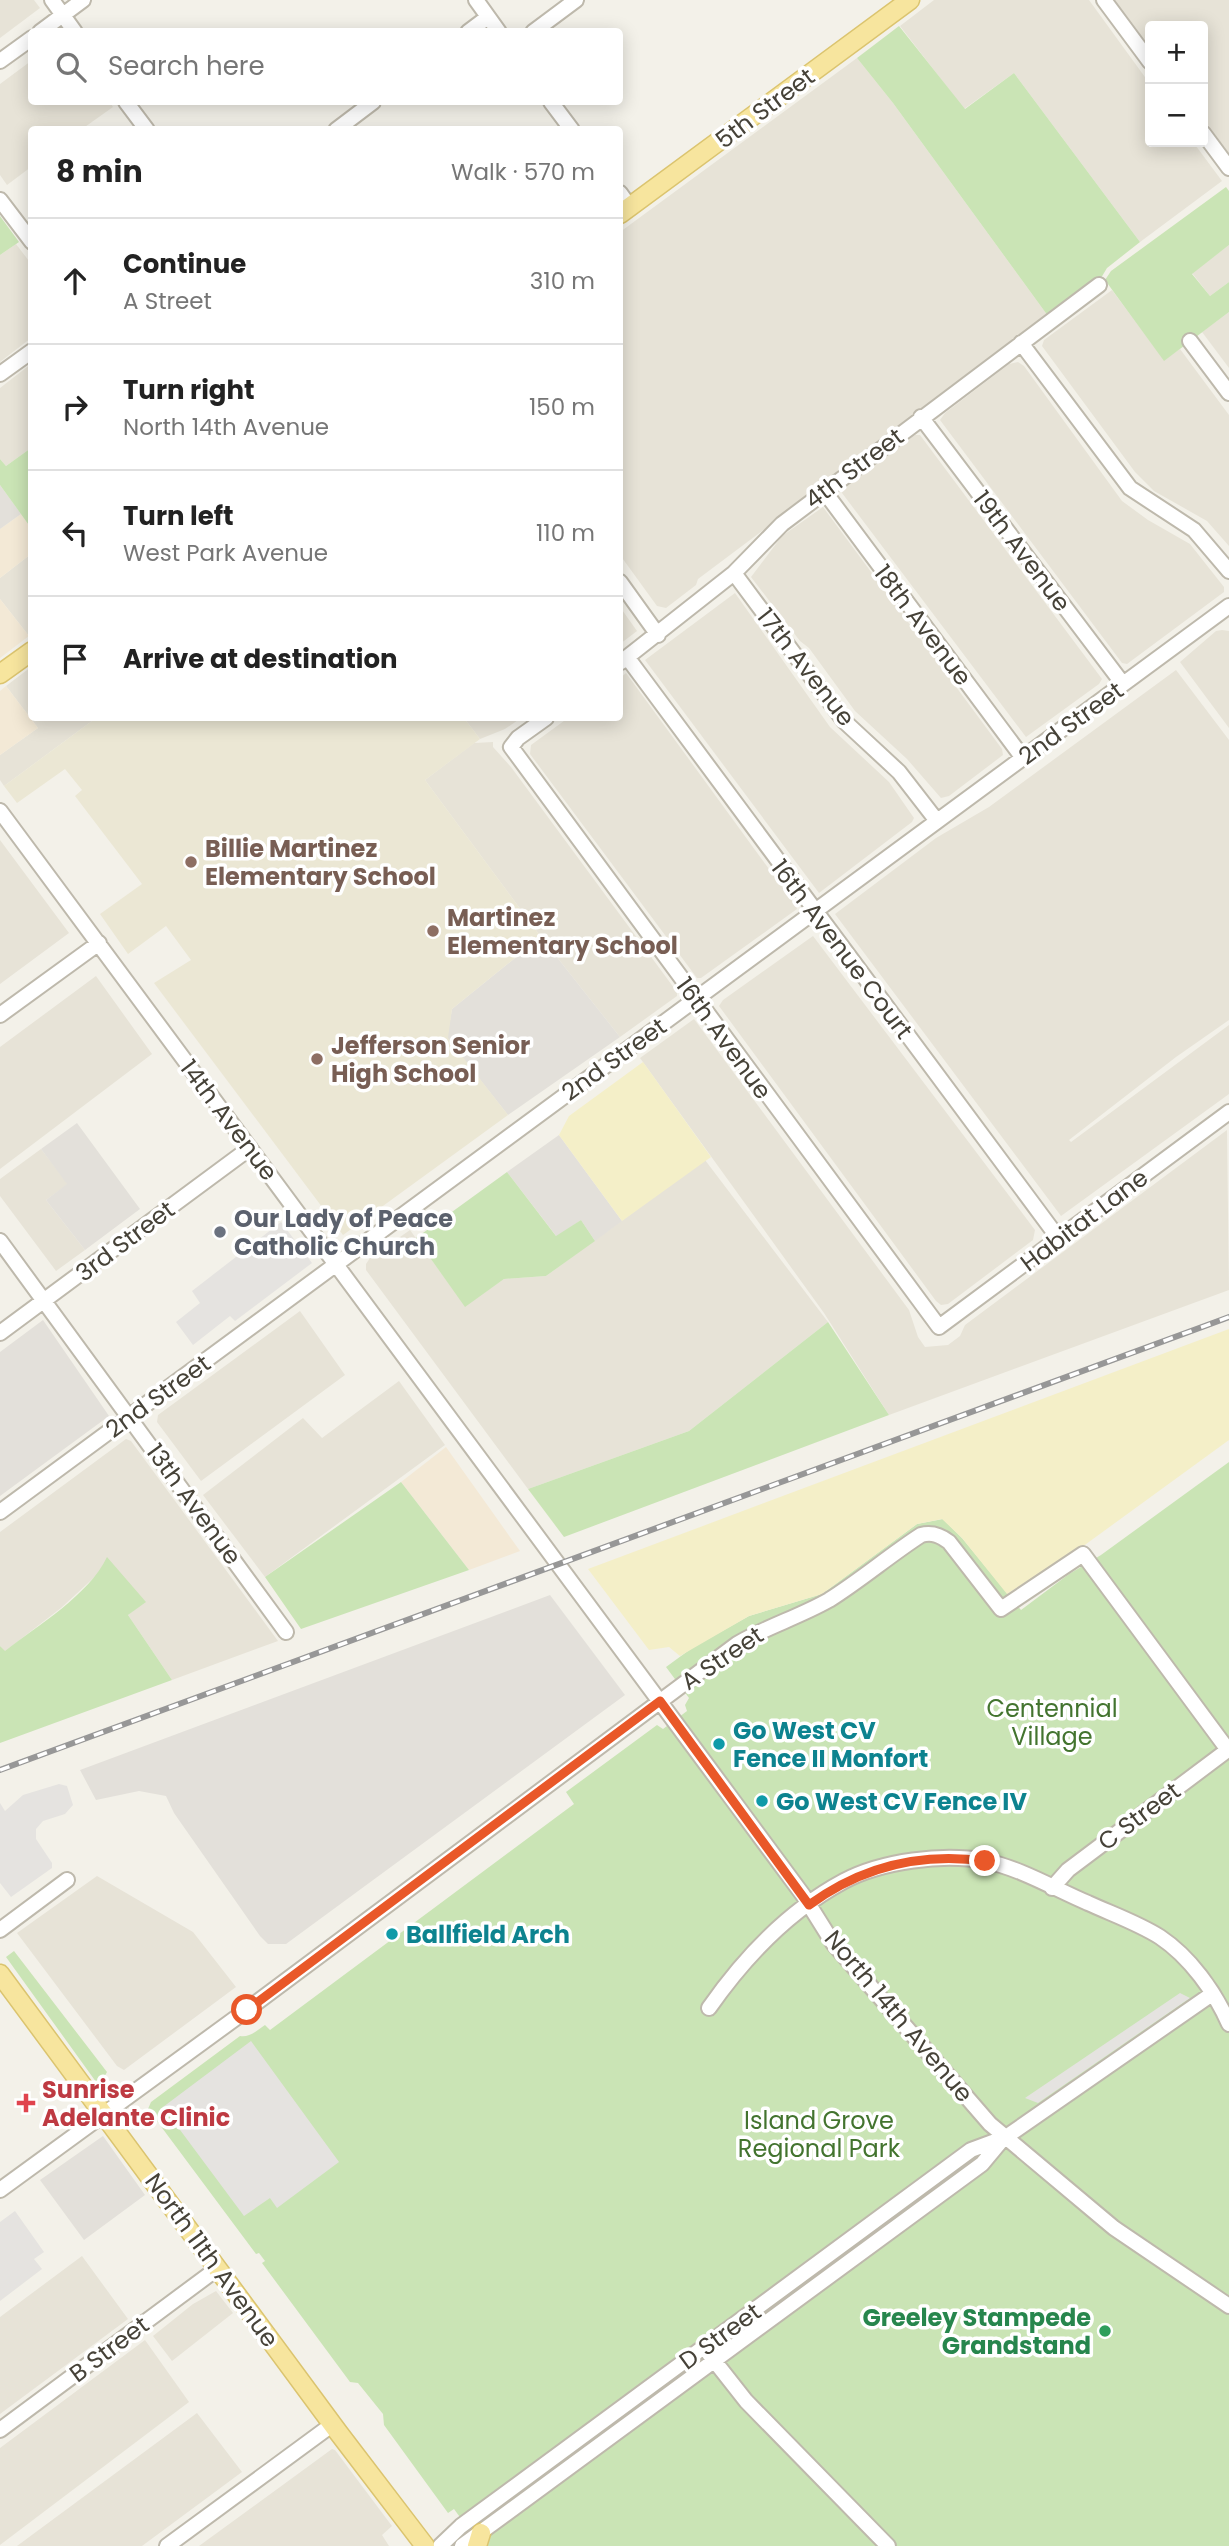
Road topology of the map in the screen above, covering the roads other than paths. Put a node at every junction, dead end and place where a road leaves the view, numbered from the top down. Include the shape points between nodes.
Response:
1 (52, 0) edge
2 (83, 0) edge
3 (476, 0) edge
4 (576, 0) edge
5 (1104, 0) edge
6 (900, 3) edge
7 (63, 15) junction
8 (488, 17) junction
9 (45, 28) edge
10 (72, 28) edge
11 (473, 28) edge
12 (496, 28) edge
13 (538, 28) edge
14 (28, 41) edge
15 (1145, 55) edge
16 (0, 61) edge
17 (128, 105) edge
18 (369, 105) edge
19 (553, 105) edge
20 (145, 126) edge
21 (341, 126) edge
22 (569, 126) edge
23 (1208, 140) edge
24 (1229, 168) edge
25 (0, 200) edge
26 (623, 205) edge
27 (28, 237) edge
28 (1099, 285) dead end
29 (1190, 341) dead end
30 (1021, 343) junction
31 (28, 354) edge
32 (0, 374) edge
33 (1229, 393) edge
34 (921, 417) junction
35 (824, 491) junction
36 (1229, 571) edge
37 (734, 573) junction
38 (623, 587) edge
39 (1228, 609) edge
40 (658, 635) junction
41 (28, 654) edge
42 (623, 660) edge
43 (0, 674) edge
44 (1123, 684) junction
45 (542, 721) edge
46 (1023, 758) junction
47 (0, 811) edge
48 (937, 821) junction
49 (814, 911) junction
50 (99, 943) junction
51 (696, 1000) junction
52 (0, 1016) edge
53 (1229, 1112) edge
54 (250, 1148) junction
55 (1059, 1239) junction
56 (0, 1241) edge
57 (335, 1264) junction
58 (44, 1301) junction
59 (939, 1327) joint
60 (0, 1333) edge
61 (130, 1416) junction
62 (0, 1512) edge
63 (557, 1564) joint
64 (286, 1632) dead end
65 (660, 1701) junction
66 (1228, 1750) edge
67 (67, 1880) dead end
68 (1052, 1888) junction
69 (809, 1905) junction
70 (0, 1930) edge
71 (0, 1974) edge
72 (1212, 1994) junction
73 (709, 2008) dead end
74 (1229, 2024) edge
75 (104, 2113) junction
76 (1006, 2137) junction
77 (0, 2190) edge
78 (218, 2268) junction
79 (1229, 2306) edge
80 (704, 2347) junction
81 (716, 2364) junction
82 (333, 2424) junction
83 (0, 2430) edge
84 (479, 2540) edge
85 (167, 2546) edge
86 (425, 2546) edge
87 (440, 2546) edge
88 (462, 2546) edge
89 (888, 2546) edge

1 - 7 street
2 - 7 street
3 - 8 street
4 - 13 street
5 - 15 street
6 - 26 main road, 5th Street
7 - 9 street
7 - 10 street
8 - 11 street
8 - 12 street
14 - 16 street
17 - 20 street
18 - 21 street
19 - 22 street
23 - 24 street
25 - 27 street
28 - 30 street, 4th Street
29 - 33 street
30 - 34 street, 4th Street
30 - 36 street via 1130,488 1194,530
31 - 32 street
34 - 35 street, 4th Street
34 - 44 street, 19th Avenue
35 - 37 street, 4th Street via 782,524
35 - 46 street, 18th Avenue
37 - 40 street, 4th Street
37 - 48 street, 17th Avenue via 844,720 899,772
38 - 40 street
39 - 44 street, 2nd Street
40 - 42 street, 4th Street
41 - 43 main road
42 - 49 street, 16th Avenue Court
44 - 46 street, 2nd Street
45 - 51 street, 16th Avenue via 511,747
46 - 48 street, 2nd Street
47 - 50 street, 14th Avenue
48 - 49 street, 2nd Street
49 - 51 street, 2nd Street
49 - 55 street, 16th Avenue Court
50 - 52 street
50 - 54 street, 14th Avenue
51 - 57 street, 2nd Street
51 - 59 street, 16th Avenue
53 - 55 street, Habitat Lane
54 - 57 street, 14th Avenue
54 - 58 street, 3rd Street
55 - 59 street, Habitat Lane
56 - 58 street, 13th Avenue
57 - 61 street, 2nd Street
57 - 63 street, 14th Avenue
58 - 60 street, 3rd Street
58 - 61 street, 13th Avenue
61 - 62 street, 2nd Street
61 - 64 street, 13th Avenue
63 - 65 street, North 14th Avenue
65 - 66 street, A Street via 737,1644 807,1612 930,1533 949,1542 1001,1609 1083,1554
65 - 69 street, North 14th Avenue
65 - 75 street, A Street
66 - 68 street, C Street via 1068,1870
67 - 70 street
68 - 69 street via 985,1861 932,1859 865,1873
68 - 72 street via 1160,1937 1191,1965
69 - 73 street via 754,1951
69 - 76 street, North 14th Avenue via 833,1943
71 - 75 main road, North 11th Avenue
72 - 74 street
72 - 76 street, D Street
75 - 77 street, A Street
75 - 78 main road, North 11th Avenue
76 - 79 street, North 14th Avenue via 1114,2228
76 - 80 street, D Street via 971,2150
76 - 81 street, D Street via 982,2164
78 - 82 main road, North 11th Avenue
78 - 83 street, B Street
80 - 81 street
80 - 87 street, D Street
81 - 84 street, D Street
81 - 89 street via 746,2401
82 - 85 street
82 - 86 main road, North 11th Avenue
84 - 88 street, D Street

